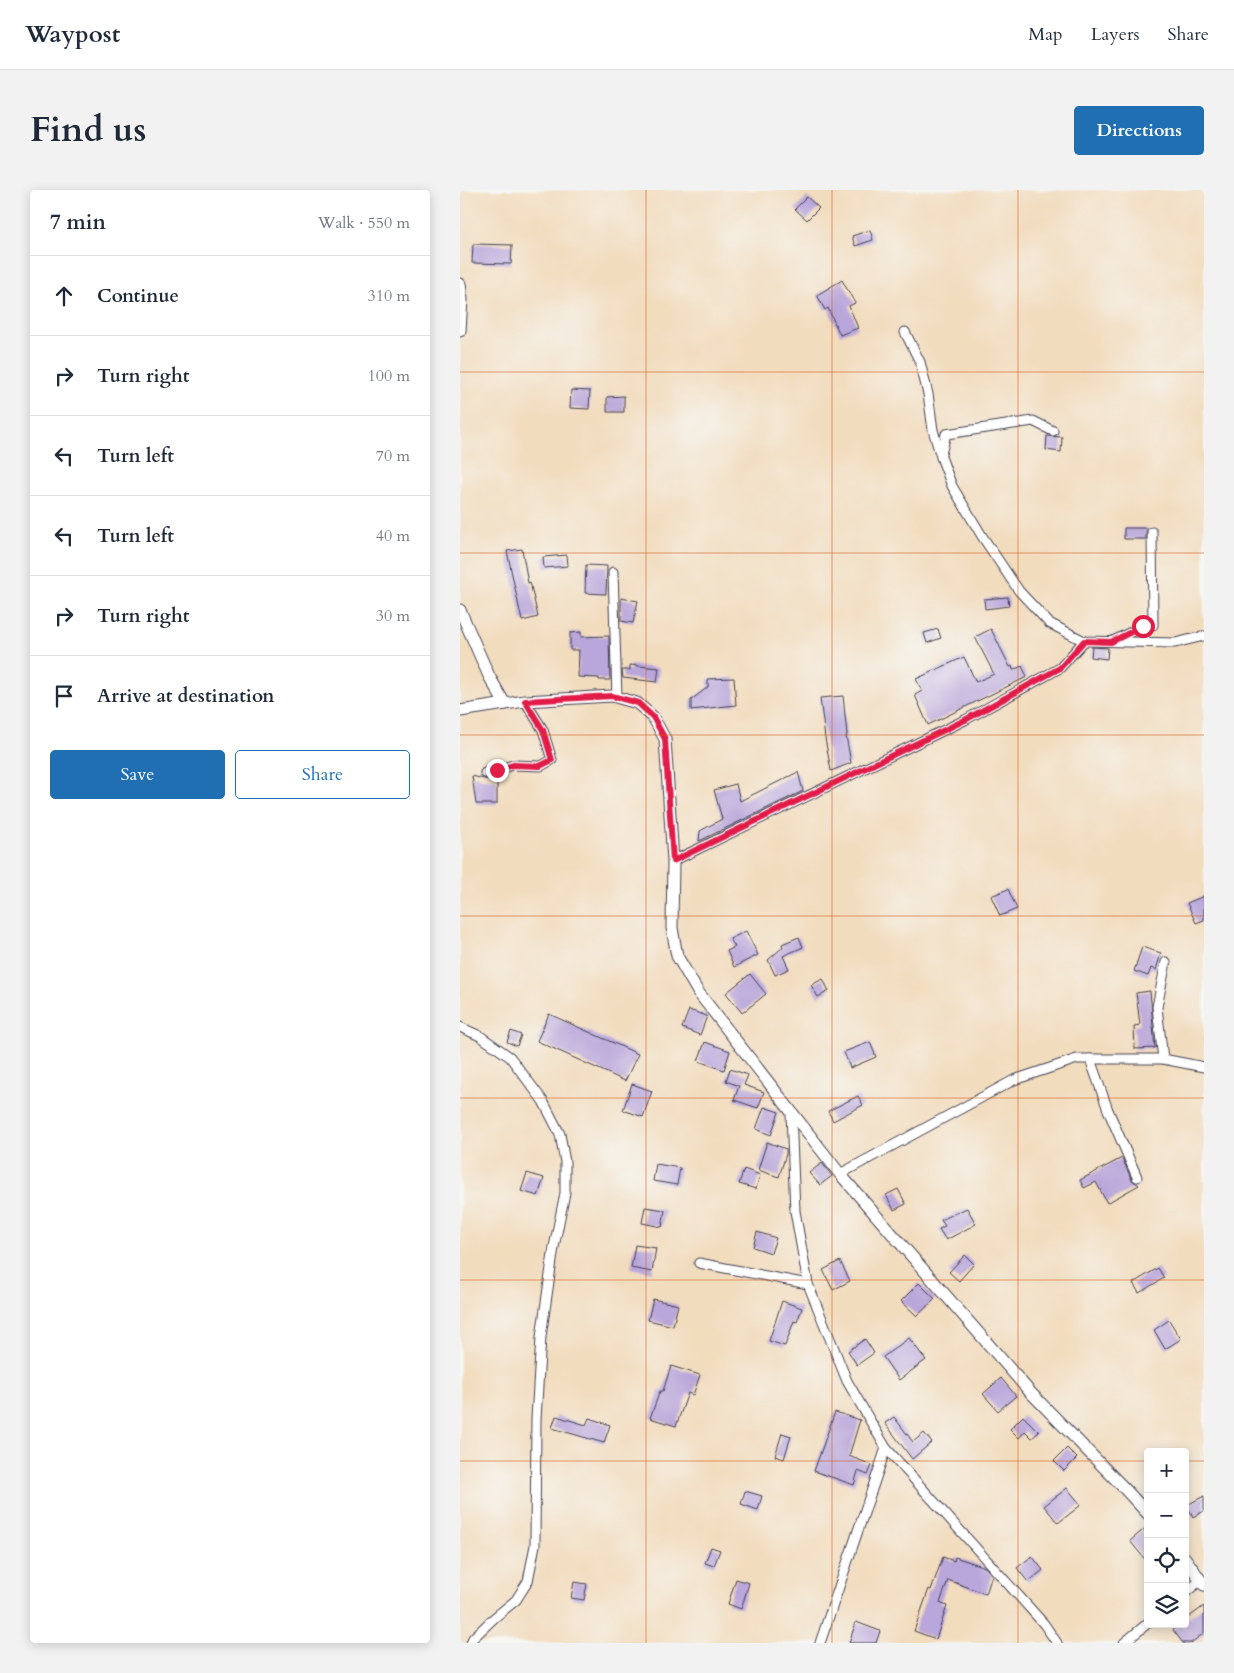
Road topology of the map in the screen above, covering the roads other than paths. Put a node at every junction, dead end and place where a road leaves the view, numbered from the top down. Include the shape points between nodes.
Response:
1 (460, 284) edge
2 (460, 331) edge
3 (905, 332) dead end
4 (1053, 431) dead end
5 (941, 457) junction
6 (1152, 532) dead end
7 (612, 572) dead end
8 (460, 610) edge
9 (1204, 636) edge
10 (1084, 641) junction
11 (1111, 642) junction
12 (617, 698) junction
13 (525, 701) junction
14 (505, 704) junction
15 (460, 711) edge
16 (485, 773) dead end
17 (673, 861) junction
18 (1166, 962) dead end
19 (460, 1027) edge
20 (1090, 1059) junction
21 (1163, 1059) junction
22 (1204, 1067) edge
23 (791, 1113) junction
24 (840, 1174) junction
25 (1137, 1177) dead end
26 (699, 1263) dead end
27 (808, 1284) junction
28 (886, 1448) junction
29 (1144, 1510) edge
30 (1189, 1564) edge
31 (1202, 1583) edge
32 (1189, 1591) edge
33 (1144, 1626) edge
34 (471, 1643) edge
35 (820, 1643) edge
36 (1057, 1643) edge
37 (1124, 1643) edge

1 - 2 street
3 - 5 street via 920,362
4 - 5 street via 1033,422 946,434
5 - 10 street via 952,486 1019,591 1049,623
6 - 11 street via 1154,625 1143,626
7 - 12 street
8 - 14 street
9 - 11 street via 1175,643
10 - 11 street
10 - 17 street via 1060,668 965,720
12 - 13 street
12 - 17 street via 638,703 653,717 665,739
13 - 14 street
13 - 16 street via 543,730 552,760 540,766 513,765
14 - 15 street
17 - 23 street via 672,928 677,956 698,992
18 - 21 street via 1157,1007
19 - 34 street via 480,1036 510,1057 543,1101 560,1134 565,1162 565,1193 541,1337 534,1545 528,1581 516,1600
20 - 21 street
20 - 24 street via 1014,1080
20 - 25 street
21 - 22 street
23 - 24 street
23 - 27 street via 795,1211
24 - 29 street via 1030,1392
26 - 27 street
27 - 28 street via 847,1381
28 - 35 street
28 - 36 street via 1044,1624
30 - 31 street
31 - 32 street
33 - 37 street

